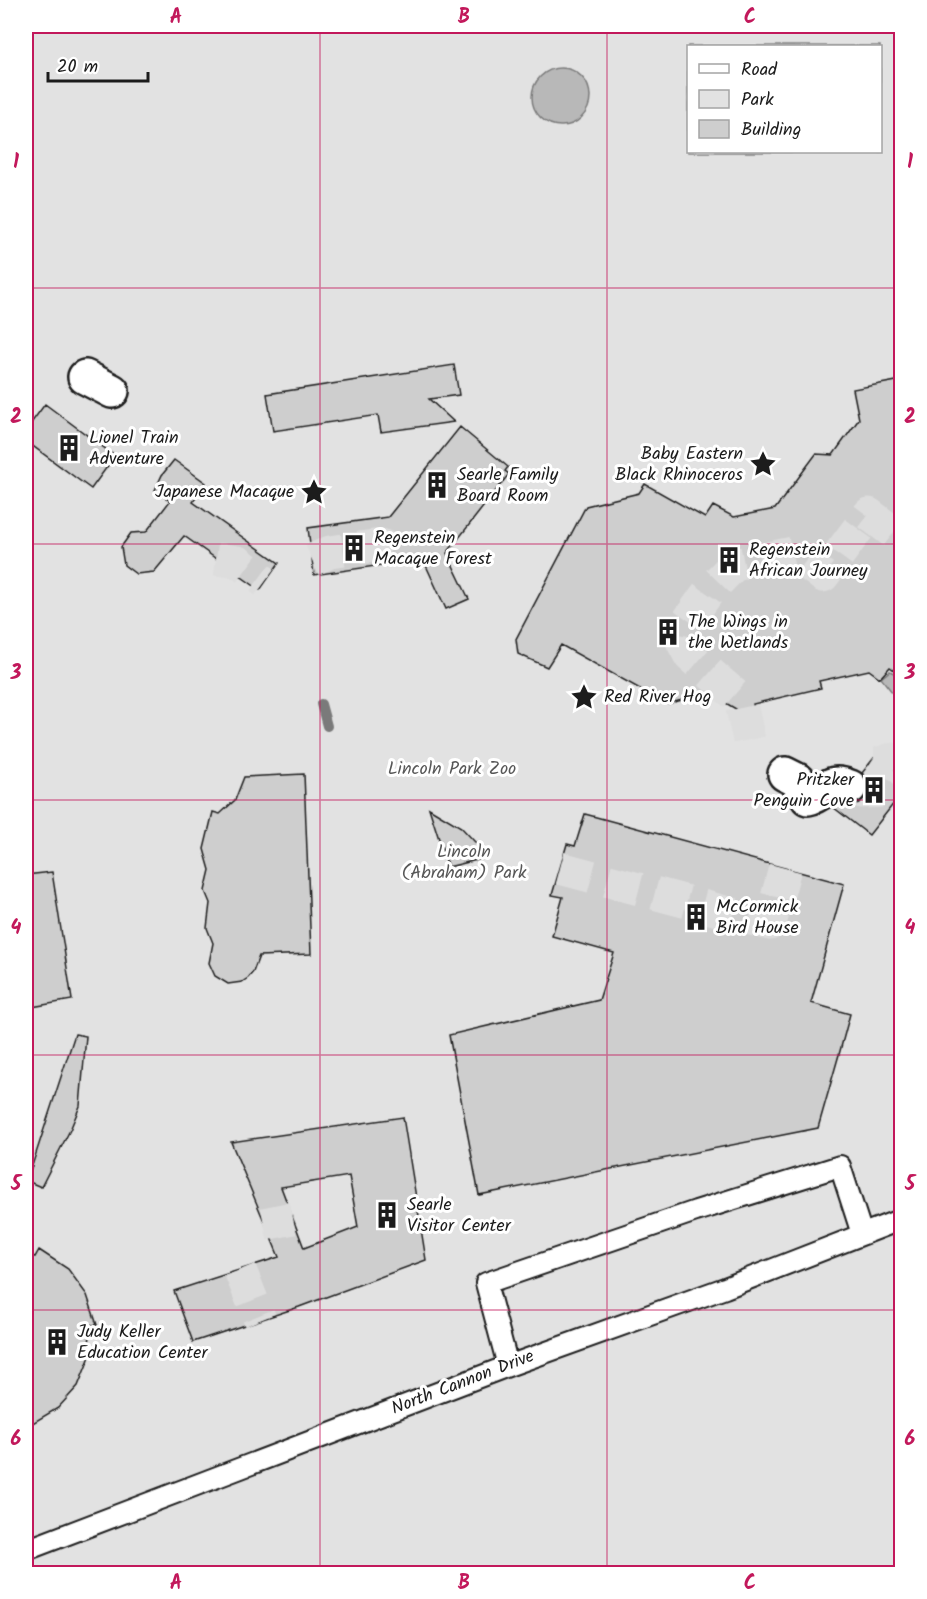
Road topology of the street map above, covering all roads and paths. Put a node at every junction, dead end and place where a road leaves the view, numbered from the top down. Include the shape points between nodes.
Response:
1 (785, 774) dead end
2 (850, 787) tunnel mouth
3 (902, 1219) edge
4 (862, 1234) junction
5 (508, 1366) junction
6 (26, 1550) edge

1 - 2 street via 799,781 808,798 837,783
3 - 4 lane, North Cannon Drive
4 - 5 lane, North Cannon Drive
4 - 5 lane via 840,1166 486,1283
5 - 6 lane, North Cannon Drive

